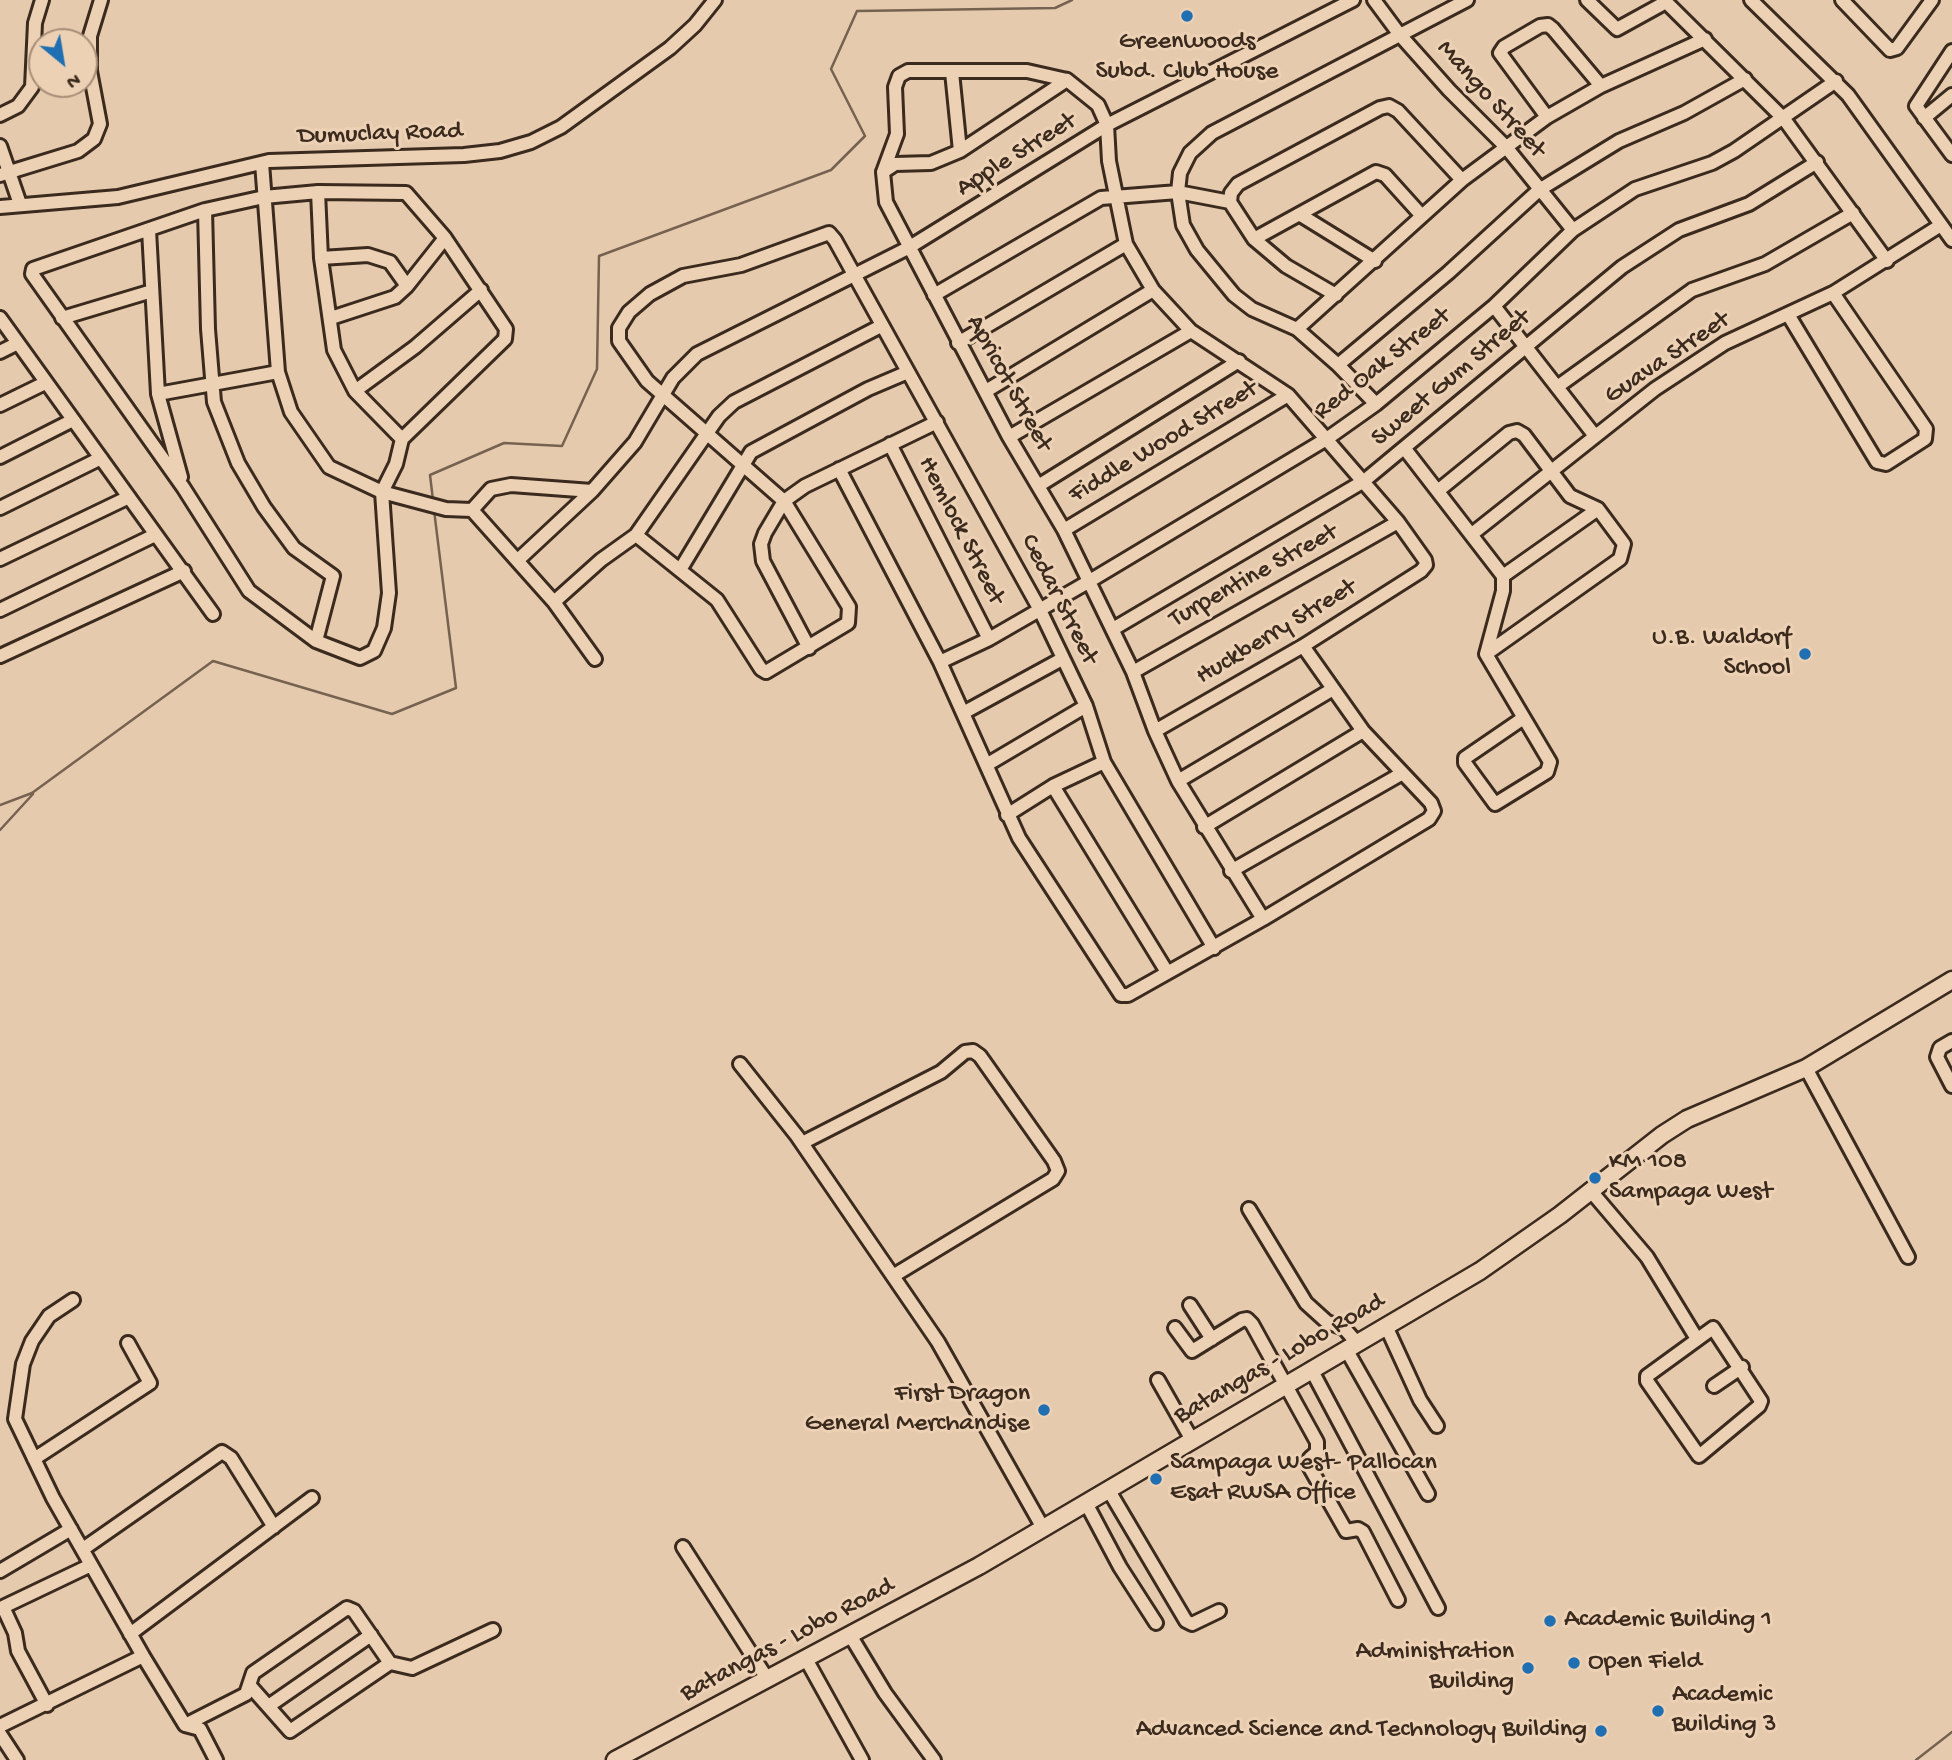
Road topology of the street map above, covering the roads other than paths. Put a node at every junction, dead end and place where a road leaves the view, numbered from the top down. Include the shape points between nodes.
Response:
1 (43, 0) edge
2 (101, 0) edge
3 (715, 0) edge
4 (1353, 0) edge
5 (1374, 0) edge
6 (1467, 0) edge
7 (1587, 0) edge
8 (1751, 0) edge
9 (1842, 0) edge
10 (1913, 0) edge
11 (1932, 0) edge
12 (1665, 1) edge
13 (1924, 11) junction
14 (1400, 35) junction
15 (1705, 39) junction
16 (1952, 51) edge
17 (952, 72) junction
18 (1745, 79) junction
19 (1068, 80) junction
20 (1836, 81) junction
21 (1601, 86) junction
22 (1952, 95) edge
23 (0, 115) edge
24 (1547, 117) junction
25 (1924, 118) junction
26 (1784, 119) junction
27 (1107, 125) junction
28 (0, 146) edge
29 (1506, 147) junction
30 (960, 151) junction
31 (1952, 155) edge
32 (265, 162) junction
33 (1817, 162) junction
34 (883, 172) junction
35 (4, 174) edge
36 (1462, 180) junction
37 (1539, 190) junction
38 (318, 192) junction
39 (1178, 192) junction
40 (1115, 197) junction
41 (267, 199) junction
42 (1230, 202) junction
43 (20, 204) junction
44 (0, 207) edge
45 (205, 210) junction
46 (1299, 214) junction
47 (1853, 214) junction
48 (1422, 216) junction
49 (1941, 225) junction
50 (149, 230) junction
51 (1573, 230) junction
52 (445, 237) junction
53 (1254, 239) junction
54 (1952, 240) edge
55 (1126, 244) junction
56 (908, 248) junction
57 (321, 258) junction
58 (1375, 261) junction
59 (1887, 261) junction
60 (854, 275) junction
61 (407, 286) junction
62 (481, 290) junction
63 (1153, 290) junction
64 (152, 291) junction
65 (1833, 293) junction
66 (934, 295) junction
67 (1336, 295) junction
68 (1493, 306) junction
69 (1789, 316) junction
70 (0, 318) edge
71 (62, 318) junction
72 (331, 318) junction
73 (881, 326) junction
74 (1297, 329) junction
75 (1191, 331) junction
76 (18, 342) junction
77 (958, 343) junction
78 (1525, 348) junction
79 (0, 352) edge
80 (1239, 361) junction
81 (1338, 365) junction
82 (278, 372) junction
83 (908, 373) junction
84 (45, 383) junction
85 (211, 383) junction
86 (1557, 387) junction
87 (355, 391) junction
88 (986, 391) junction
89 (158, 394) junction
90 (1288, 395) junction
91 (664, 396) junction
92 (1376, 404) junction
93 (0, 405) edge
94 (73, 420) junction
95 (937, 422) junction
96 (706, 433) junction
97 (1595, 436) junction
98 (1009, 438) junction
99 (1328, 438) junction
100 (402, 439) junction
101 (890, 444) junction
102 (1405, 449) junction
103 (0, 457) edge
104 (101, 458) junction
105 (743, 465) junction
106 (839, 469) junction
107 (1549, 472) junction
108 (1364, 481) junction
109 (1038, 486) junction
110 (183, 487) junction
111 (1439, 490) junction
112 (592, 491) junction
113 (389, 494) junction
114 (129, 497) junction
115 (784, 500) junction
116 (0, 508) edge
117 (1598, 509) junction
118 (472, 510) junction
119 (1398, 522) junction
120 (1064, 530) junction
121 (1472, 534) junction
122 (155, 535) junction
123 (636, 535) junction
124 (0, 559) edge
125 (518, 559) junction
126 (680, 570) junction
127 (184, 571) junction
128 (1503, 576) junction
129 (1088, 582) junction
130 (554, 602) junction
131 (1039, 608) junction
132 (0, 610) edge
133 (213, 614) dead end
134 (1113, 628) junction
135 (989, 639) junction
136 (316, 641) junction
137 (1303, 646) junction
138 (809, 648) junction
139 (1486, 654) junction
140 (0, 656) edge
141 (595, 659) dead end
142 (1062, 659) junction
143 (940, 662) junction
144 (1133, 672) junction
145 (1333, 689) junction
146 (1086, 706) junction
147 (963, 713) junction
148 (1522, 719) junction
149 (1155, 731) junction
150 (1363, 732) junction
151 (1104, 762) junction
152 (988, 764) junction
153 (1401, 774) junction
154 (1178, 781) junction
155 (1053, 786) junction
156 (1007, 815) junction
157 (1203, 827) junction
158 (1231, 871) junction
159 (1263, 919) junction
160 (1213, 948) junction
161 (1167, 972) junction
162 (1950, 984) edge
163 (1952, 1041) edge
164 (740, 1064) dead end
165 (1806, 1068) junction
166 (1952, 1086) edge
167 (802, 1143) junction
168 (1590, 1190) junction
169 (1249, 1209) dead end
170 (1908, 1257) dead end
171 (893, 1276) junction
172 (73, 1300) dead end
173 (1190, 1305) dead end
174 (1386, 1326) junction
175 (1175, 1328) dead end
176 (1212, 1339) junction
177 (1697, 1339) junction
178 (128, 1343) dead end
179 (1351, 1346) junction
180 (1742, 1367) junction
181 (1311, 1369) junction
182 (1158, 1380) dead end
183 (1284, 1385) junction
184 (1714, 1386) dead end
185 (1437, 1426) dead end
186 (1192, 1440) junction
187 (34, 1458) junction
188 (1108, 1489) junction
189 (1428, 1494) dead end
190 (313, 1498) dead end
191 (1086, 1503) junction
192 (274, 1527) junction
193 (1043, 1528) junction
194 (71, 1529) junction
195 (683, 1547) dead end
196 (83, 1549) junction
197 (91, 1565) junction
198 (0, 1571) edge
199 (1398, 1600) dead end
200 (2, 1607) edge
201 (1438, 1608) dead end
202 (1219, 1611) dead end
203 (1156, 1623) dead end
204 (493, 1630) dead end
205 (130, 1634) junction
206 (370, 1635) junction
207 (850, 1635) junction
208 (143, 1657) junction
209 (806, 1659) junction
210 (390, 1663) junction
211 (768, 1680) junction
212 (251, 1686) junction
213 (47, 1705) junction
214 (270, 1705) junction
215 (185, 1724) junction
216 (0, 1726) edge
217 (0, 1734) edge
218 (17, 1760) edge
219 (216, 1760) edge
220 (615, 1760) edge
221 (862, 1760) edge
222 (934, 1760) edge

1 - 23 street via 35,23 32,87 18,106
2 - 35 street via 90,36 90,71 100,124 94,139 78,151
3 - 32 street, Dumuclay Road via 670,48 561,127 531,142 464,155
4 - 27 street, Apple Street
5 - 14 street, Mango Street
6 - 14 street
7 - 12 street via 1614,28
8 - 20 street
9 - 13 street via 1890,50 1897,48
10 - 13 street
11 - 13 street
12 - 15 street
14 - 29 street, Mango Street
14 - 39 street via 1212,133 1190,153 1180,173
15 - 18 street
15 - 21 street
16 - 25 street via 1917,101
17 - 19 street via 1027,71
17 - 30 street
17 - 34 street via 908,71 899,76 895,87 897,134
18 - 26 street
18 - 37 street via 1684,113 1619,141
19 - 27 street via 1098,106
19 - 30 street
20 - 26 street, Red Oak Street
20 - 49 street
21 - 24 street
21 - 24 street via 1548,25 1504,47 1500,53
22 - 25 street
24 - 29 street
25 - 31 street
26 - 33 street
26 - 51 street, Red Oak Street via 1712,163 1635,189
27 - 40 street
27 - 56 street, Apple Street
28 - 35 street
29 - 36 street
29 - 37 street, Mango Street
30 - 34 street via 931,163 895,164
32 - 41 street
32 - 43 street, Dumuclay Road via 118,197
33 - 47 street
33 - 78 street, Sweet Gum Street via 1749,204 1679,230 1622,267
34 - 56 street, Apricot Street via 886,202
35 - 43 street
36 - 42 street via 1398,111 1385,106 1238,184
36 - 48 street
37 - 51 street, Mango Street
37 - 81 street
38 - 41 street
38 - 52 street via 406,193
38 - 57 street
39 - 40 street
39 - 42 street
39 - 74 street via 1183,225 1234,295 1252,309
40 - 55 street
40 - 66 street via 1101,198
41 - 45 street
41 - 82 street
42 - 53 street
43 - 44 street, Dumuclay Road
45 - 50 street
45 - 85 street
46 - 48 street via 1376,172 1385,175
46 - 53 street
46 - 58 street
47 - 59 street
47 - 86 street via 1765,264 1692,290
48 - 58 street
49 - 54 street
49 - 59 street, Guava Street
50 - 64 street
50 - 71 street via 33,269 35,282
51 - 68 street, Red Oak Street
52 - 61 street
52 - 62 street
53 - 67 street via 1286,266
55 - 63 street
55 - 77 street
56 - 60 street, Apple Street
56 - 66 street, Apricot Street
57 - 61 street via 379,258 390,262
57 - 72 street
58 - 67 street
59 - 65 street, Guava Street
60 - 73 street, Cedar Street
60 - 91 street, Apple Street via 697,354 673,378
60 - 91 street, Cedar Street via 829,233 741,265 683,276 650,294 629,312 619,328 619,341 636,368
61 - 72 street via 377,304
62 - 87 street
62 - 100 street via 506,328 505,339
63 - 75 street
63 - 88 street
64 - 71 street
64 - 89 street
65 - 69 street, Guava Street
65 - 69 street via 1926,429 1925,439 1886,464 1877,462
66 - 77 street, Apricot Street
67 - 74 street
68 - 78 street
68 - 92 street, Red Oak Street
69 - 97 street, Guava Street via 1725,343
70 - 76 street
71 - 110 street
72 - 87 street via 334,350
73 - 83 street, Cedar Street
73 - 96 street via 734,402
74 - 81 street
75 - 80 street
75 - 98 street
76 - 79 street
76 - 84 street
77 - 88 street, Apricot Street
78 - 86 street
78 - 102 street, Sweet Gum Street
80 - 90 street
80 - 109 street
81 - 92 street
82 - 85 street
82 - 113 street via 291,412 329,467
83 - 95 street, Cedar Street
83 - 105 street via 868,389 751,452
84 - 93 street
84 - 94 street
85 - 89 street
85 - 136 street via 238,463 264,507 294,548 333,576
86 - 97 street
87 - 100 street
88 - 98 street, Apricot Street
89 - 110 street
90 - 99 street
90 - 120 street, Fiddle Wood Street
91 - 96 street
91 - 112 street, Apple Street via 635,442
92 - 99 street, Red Oak Street
94 - 103 street
94 - 104 street
95 - 101 street
95 - 131 street, Cedar Street
96 - 105 street
96 - 123 street
97 - 107 street, Guava Street
98 - 109 street, Apricot Street
99 - 108 street
99 - 129 street, Red Oak Street
100 - 113 street
101 - 106 street
101 - 135 street, Hemlock Street
102 - 108 street, Sweet Gum Street
102 - 111 street
104 - 114 street
104 - 116 street
105 - 115 street
105 - 126 street
106 - 115 street
106 - 143 street
107 - 111 street via 1517,431 1508,433
107 - 117 street via 1570,496
107 - 121 street, Guava Street
108 - 119 street
108 - 134 street, Sweet Gum Street
109 - 120 street, Apricot Street
110 - 136 street via 249,591
111 - 121 street
112 - 118 street via 511,485 491,489
112 - 125 street, Apple Street
113 - 118 street via 446,509
113 - 136 street via 389,593 384,628 374,651 360,658
114 - 122 street
114 - 124 street
115 - 138 street via 761,544 763,561
115 - 138 street via 849,607 848,623
117 - 128 street
117 - 139 street via 1624,544 1620,559
118 - 125 street
119 - 137 street, Huckberry Street via 1426,565
119 - 144 street, Turpentine Street
120 - 129 street, Apricot Street
121 - 128 street
122 - 127 street
122 - 132 street
123 - 126 street
123 - 130 street
125 - 130 street
126 - 138 street via 717,600 766,672
127 - 133 street
127 - 140 street
128 - 139 street
129 - 131 street, Red Oak Street
129 - 134 street, Apricot Street
130 - 141 street
131 - 135 street, Red Oak Street
131 - 142 street, Cedar Street
134 - 144 street, Apricot Street
135 - 143 street, Red Oak Street
137 - 145 street
137 - 149 street, Huckberry Street
139 - 148 street
142 - 146 street, Cedar Street
142 - 147 street
143 - 147 street
144 - 149 street, Apricot Street
145 - 150 street
145 - 154 street
146 - 151 street, Cedar Street
146 - 152 street
147 - 152 street
148 - 148 street via 1550,768 1495,804 1465,758
149 - 154 street, Apricot Street
150 - 153 street
150 - 157 street
151 - 155 street
151 - 160 street, Cedar Street
152 - 156 street
153 - 158 street
153 - 159 street via 1431,803 1434,811 1429,819
154 - 157 street, Apricot Street
155 - 156 street
155 - 161 street
156 - 161 street via 1121,995
157 - 158 street, Apricot Street
158 - 159 street, Apricot Street
159 - 160 street
160 - 161 street
162 - 165 main road, Batangas - Lobo Road
163 - 166 street via 1937,1052
164 - 167 street
165 - 168 main road, Batangas - Lobo Road via 1687,1119
165 - 170 street
167 - 171 street
167 - 171 street via 973,1051 1054,1160 1058,1171 1053,1179
168 - 174 main road, Batangas - Lobo Road via 1490,1265
168 - 177 street via 1647,1257
169 - 179 street via 1306,1303 1327,1322 1344,1328
171 - 193 street via 938,1342
172 - 187 street via 49,1316 23,1364 15,1419
173 - 176 street
174 - 179 main road, Batangas - Lobo Road
174 - 185 street
175 - 176 street via 1192,1351
176 - 183 street via 1247,1319
177 - 180 street via 1715,1328
177 - 180 street via 1647,1376 1647,1381 1699,1456 1759,1406 1761,1401
178 - 187 street via 150,1383
179 - 181 main road, Batangas - Lobo Road
179 - 189 street
180 - 184 street
181 - 183 main road, Batangas - Lobo Road
181 - 201 street
182 - 186 street
183 - 186 main road, Batangas - Lobo Road
183 - 199 street via 1317,1442 1310,1466 1346,1531 1363,1532
186 - 188 main road, Batangas - Lobo Road
187 - 194 street
188 - 191 main road, Batangas - Lobo Road
188 - 202 street via 1186,1622 1192,1624
190 - 192 street
191 - 193 main road, Batangas - Lobo Road
191 - 203 street
192 - 196 street via 222,1452
192 - 205 street
193 - 207 main road, Batangas - Lobo Road
194 - 196 street
194 - 198 street
195 - 211 street
196 - 197 street
197 - 200 street
197 - 205 street
200 - 213 street via 18,1651
204 - 210 street via 417,1667
205 - 208 street
206 - 210 street
206 - 212 street via 347,1608 253,1673
206 - 214 street
207 - 209 main road, Batangas - Lobo Road
207 - 222 street
208 - 213 street
208 - 215 street
209 - 211 main road, Batangas - Lobo Road
209 - 221 street
210 - 214 street via 295,1730 286,1728
211 - 220 main road, Batangas - Lobo Road
212 - 214 street
212 - 215 street via 246,1694
213 - 216 street
215 - 219 street via 200,1729
217 - 218 street

